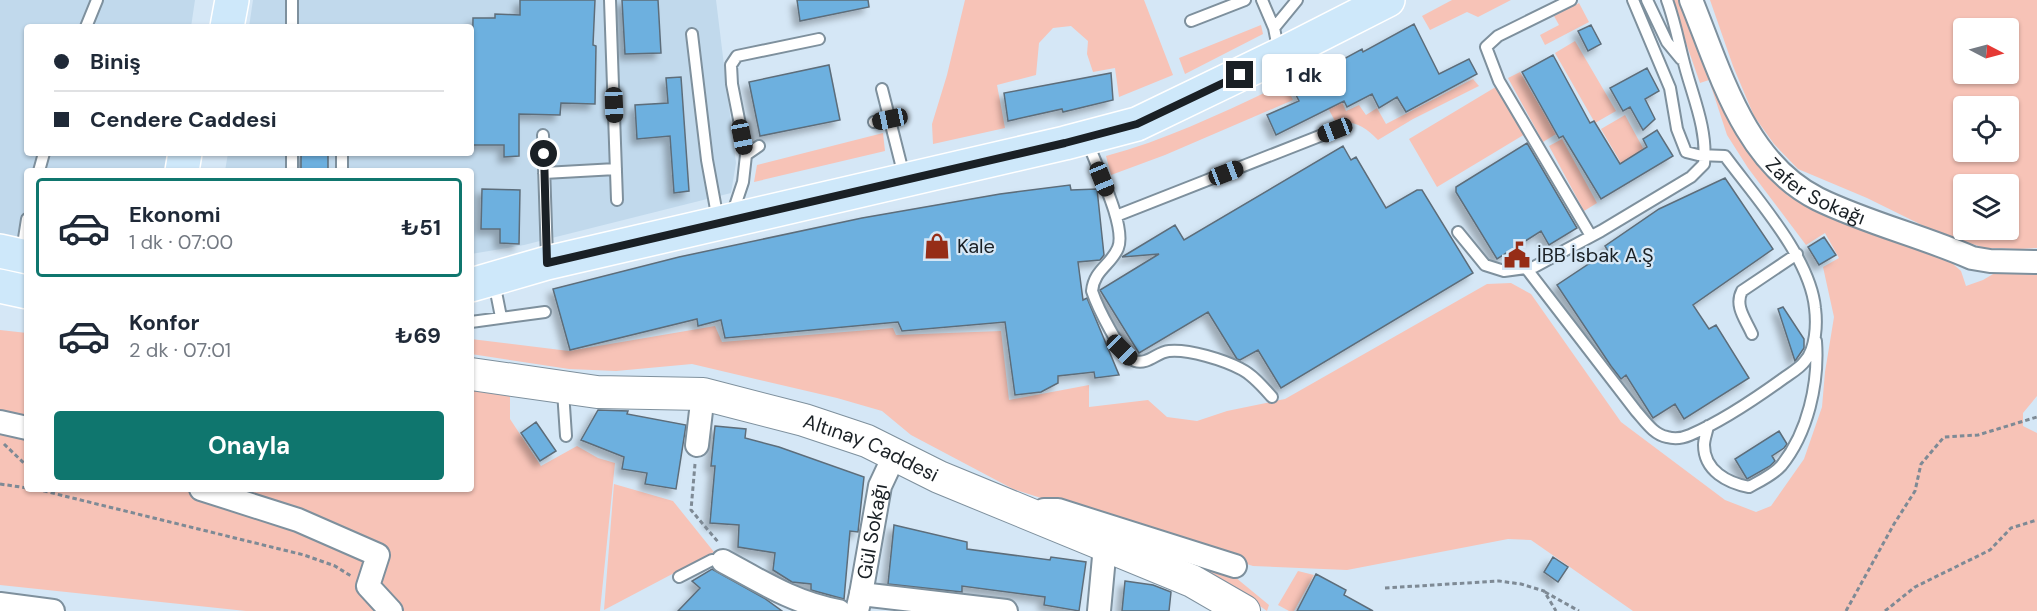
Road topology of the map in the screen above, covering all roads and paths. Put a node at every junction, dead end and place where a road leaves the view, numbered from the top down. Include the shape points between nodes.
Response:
1 (97, 0) edge
2 (210, 0) edge
3 (232, 0) edge
4 (292, 0) edge
5 (610, 0) edge
6 (1245, 0) edge
7 (1262, 0) edge
8 (1297, 0) edge
9 (1388, 0) edge
10 (1570, 0) edge
11 (1633, 0) edge
12 (1647, 0) edge
13 (1667, 0) edge
14 (1691, 0) edge
15 (1191, 21) dead end
16 (87, 24) edge
17 (206, 24) edge
18 (228, 24) edge
19 (292, 24) edge
20 (692, 34) dead end
21 (819, 39) dead end
22 (1278, 41) junction
23 (1683, 62) junction
24 (882, 89) dead end
25 (890, 119) junction
26 (874, 122) dead end
27 (1335, 130) dead end
28 (543, 135) dead end
29 (1086, 137) junction
30 (759, 146) dead end
31 (746, 155) junction
32 (1705, 156) junction
33 (616, 169) junction
34 (544, 173) junction
35 (905, 179) junction
36 (617, 200) dead end
37 (1116, 216) junction
38 (724, 221) junction
39 (24, 229) edge
40 (1458, 232) dead end
41 (1591, 236) junction
42 (1797, 254) junction
43 (16, 255) edge
44 (2037, 262) edge
45 (547, 263) junction
46 (1526, 268) junction
47 (482, 282) edge
48 (0, 286) edge
49 (24, 291) edge
50 (0, 297) edge
51 (24, 297) edge
52 (546, 312) dead end
53 (501, 317) junction
54 (474, 322) edge
55 (1815, 329) junction
56 (1752, 334) dead end
57 (474, 374) edge
58 (562, 387) junction
59 (703, 394) junction
60 (1272, 397) dead end
61 (2037, 417) edge
62 (0, 422) edge
63 (1708, 426) junction
64 (24, 427) edge
65 (566, 436) dead end
66 (0, 441) edge
67 (697, 445) joint
68 (895, 454) junction
69 (24, 463) edge
70 (0, 484) edge
71 (24, 488) edge
72 (53, 492) edge
73 (210, 492) edge
74 (1018, 510) junction
75 (2037, 520) edge
76 (1105, 546) junction
77 (723, 561) junction
78 (1235, 566) dead end
79 (679, 577) dead end
80 (368, 586) junction
81 (1385, 588) dead end
82 (1544, 591) junction
83 (859, 603) edge
84 (0, 604) edge
85 (52, 611) edge
86 (392, 611) edge
87 (838, 611) edge
88 (1006, 611) edge
89 (1099, 611) edge
90 (1244, 611) edge
91 (1556, 611) edge
92 (1579, 611) edge
93 (1846, 611) edge
94 (1885, 611) edge

1 - 16 lane
2 - 17 main road
3 - 18 main road
4 - 19 lane
5 - 33 lane
6 - 15 lane
7 - 22 lane
8 - 22 lane
9 - 22 main road
10 - 41 lane via 1498,36 1485,47 1499,81
11 - 32 lane via 1670,88 1677,129 1686,152
12 - 23 lane via 1667,42
13 - 23 lane
14 - 44 street, Zafer Sokağı via 1734,105 1771,164 1792,182 1817,199 1972,258
20 - 38 lane via 707,160
21 - 31 lane via 764,45 737,56 731,65
22 - 29 main road via 1137,124
23 - 32 lane via 1699,109
24 - 25 lane
25 - 26 lane
25 - 35 lane
27 - 37 lane
28 - 34 lane
29 - 35 main road
29 - 37 lane
30 - 31 lane
31 - 38 lane via 743,182
32 - 41 lane via 1704,164 1691,177
32 - 42 lane via 1725,156
33 - 34 lane
33 - 36 lane
34 - 45 lane
35 - 38 main road
37 - 60 lane via 1120,243 1093,281 1092,291 1122,350 1132,360 1142,362 1167,351 1220,360 1242,369
38 - 45 main road
39 - 43 lane
40 - 46 lane via 1485,265 1504,271
41 - 46 lane
42 - 55 lane via 1815,307
42 - 56 lane via 1742,291 1738,298
45 - 47 main road
46 - 63 lane via 1656,433 1677,438
47 - 53 lane
48 - 49 main road
50 - 51 street
52 - 53 lane
53 - 54 lane
55 - 63 lane via 1806,361 1765,392
55 - 63 lane via 1818,362 1802,433 1780,467 1749,487 1734,484 1707,461 1704,445
57 - 58 street, Altınay Caddesi
58 - 59 street, Altınay Caddesi via 597,392
58 - 65 lane
59 - 67 street
59 - 68 street, Altınay Caddesi via 804,420
61 - 93 path via 1978,435 1944,437 1921,464 1915,491
62 - 64 street
66 - 69 path
67 - 77 path via 691,510 724,548
68 - 74 street, Altınay Caddesi
68 - 83 street, Gül Sokağı via 880,486
70 - 71 path
72 - 80 path via 304,555 335,566
73 - 80 street via 298,520 378,555
74 - 76 street, Altınay Caddesi
74 - 78 street via 1058,510
75 - 94 path via 2011,528 1990,550 1915,587
76 - 89 street
76 - 90 street, Altınay Caddesi via 1192,582
77 - 79 lane via 712,560
77 - 87 street via 801,601
80 - 86 street
81 - 82 path via 1499,581
82 - 91 path
82 - 92 path
83 - 88 street
84 - 85 street

